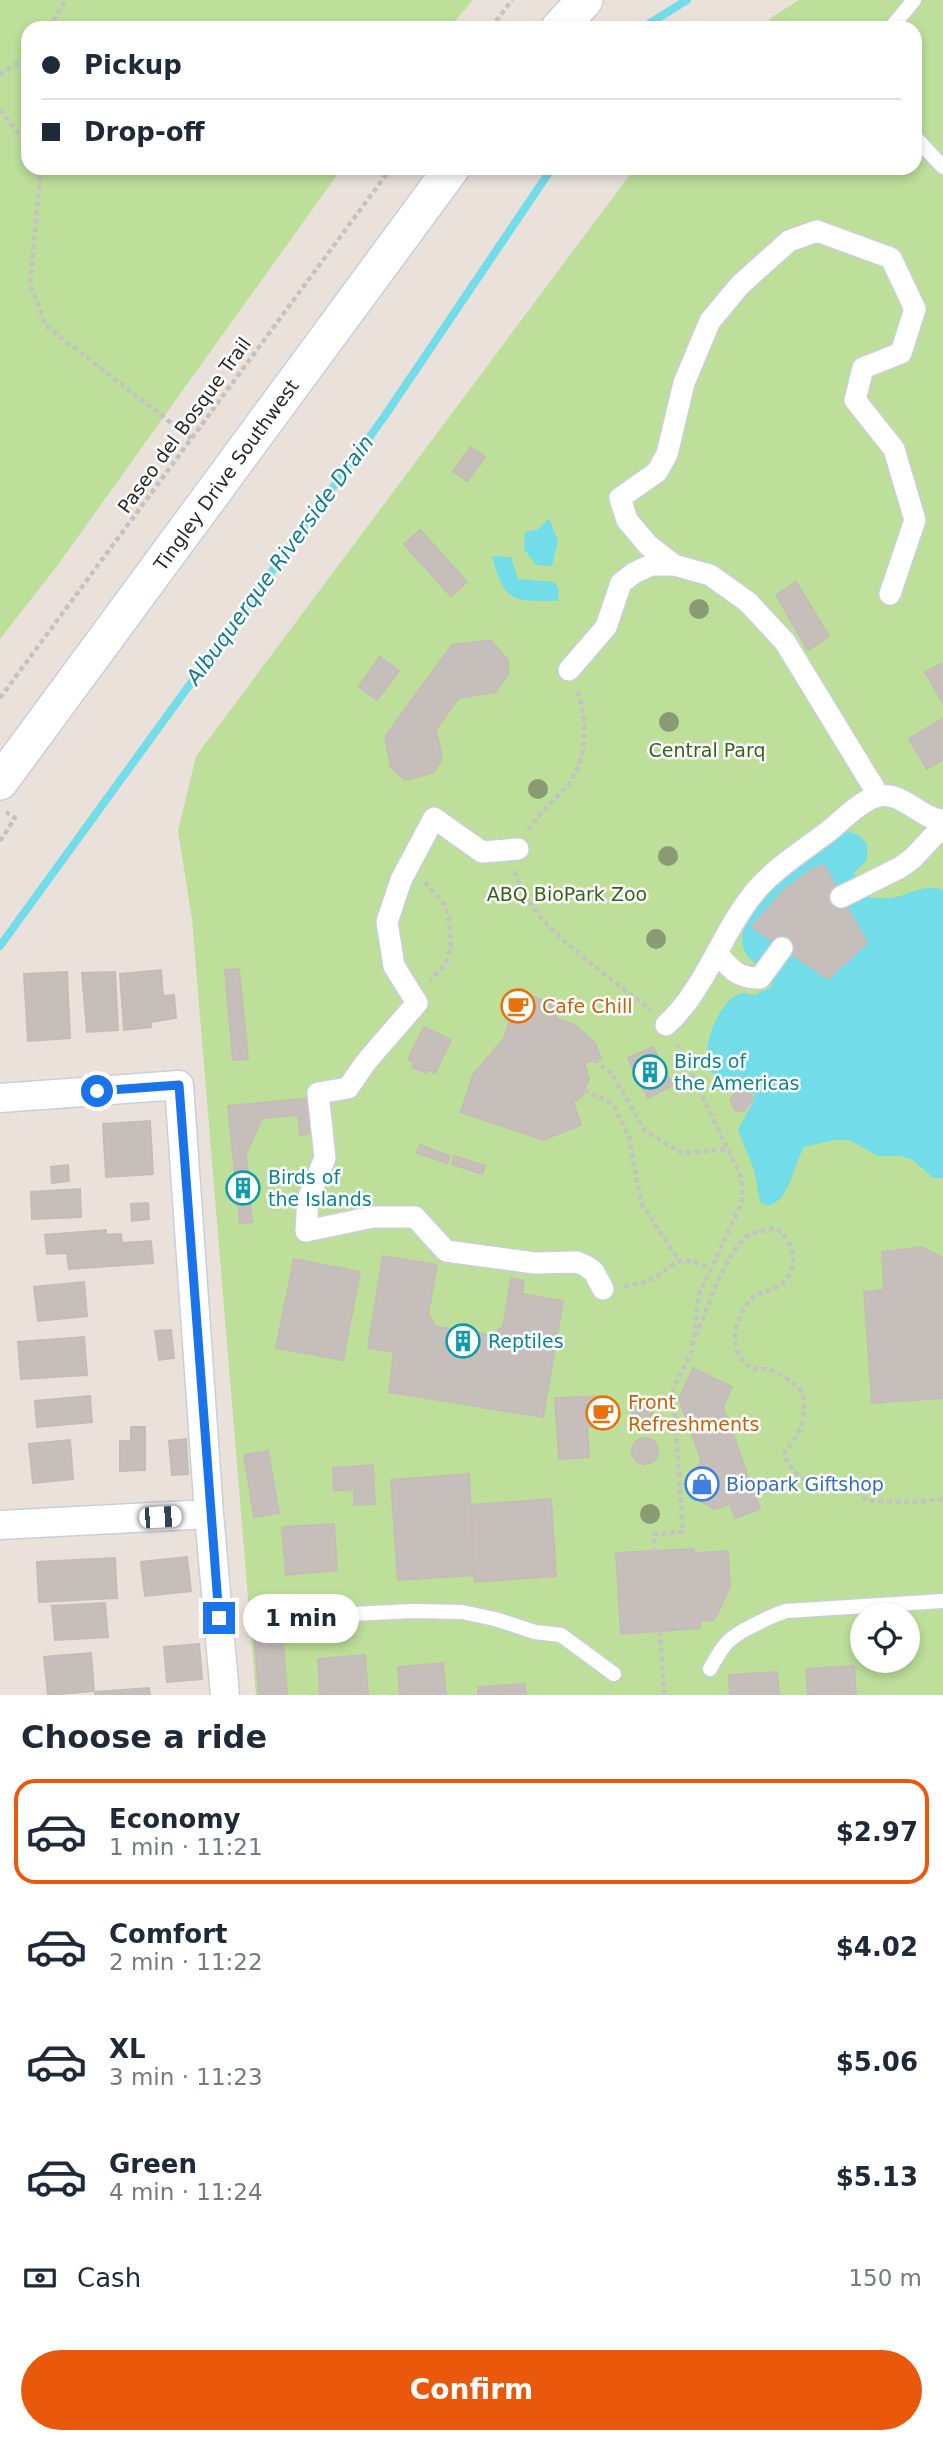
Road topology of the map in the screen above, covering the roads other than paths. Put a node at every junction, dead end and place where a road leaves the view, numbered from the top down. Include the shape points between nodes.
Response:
1 (585, 0) edge
2 (914, 0) edge
3 (566, 21) edge
4 (897, 21) edge
5 (922, 144) edge
6 (943, 167) edge
7 (447, 175) edge
8 (674, 565) junction
9 (890, 594) dead end
10 (569, 670) road end
11 (0, 782) edge
12 (879, 796) junction
13 (943, 820) edge
14 (943, 825) edge
15 (518, 849) road end
16 (841, 897) dead end
17 (782, 948) dead end
18 (717, 953) junction
19 (666, 1024) road end
20 (0, 1098) edge
21 (603, 1289) road end
22 (209, 1514) junction
23 (0, 1525) edge
24 (943, 1601) edge
25 (290, 1617) dead end
26 (710, 1669) dead end
27 (614, 1674) dead end
28 (225, 1695) edge

1 - 3 street
2 - 4 lane
5 - 6 lane
7 - 11 street, Tingley Drive Southwest
8 - 9 street via 648,545 627,520 620,498 657,472 667,454 684,383 710,321 740,285 789,241 817,231 891,258 915,309 901,354 863,368 855,400 894,449 915,520
8 - 10 street via 651,565 621,583 606,627
8 - 12 street via 710,575 748,602 772,627
12 - 13 street via 901,799 935,820
12 - 18 street via 844,818 759,887
14 - 16 street via 901,867
15 - 21 street via 482,852 434,818 387,922 394,966 417,1003 348,1088 318,1093 325,1158 309,1199 306,1231 373,1217 415,1217 446,1251 535,1264 577,1262 594,1272
17 - 18 street via 760,978 738,975
18 - 19 street via 682,1010
20 - 22 street via 179,1085
22 - 23 street
22 - 28 street
24 - 26 lane via 768,1616 734,1634
25 - 27 lane via 462,1612 561,1635

